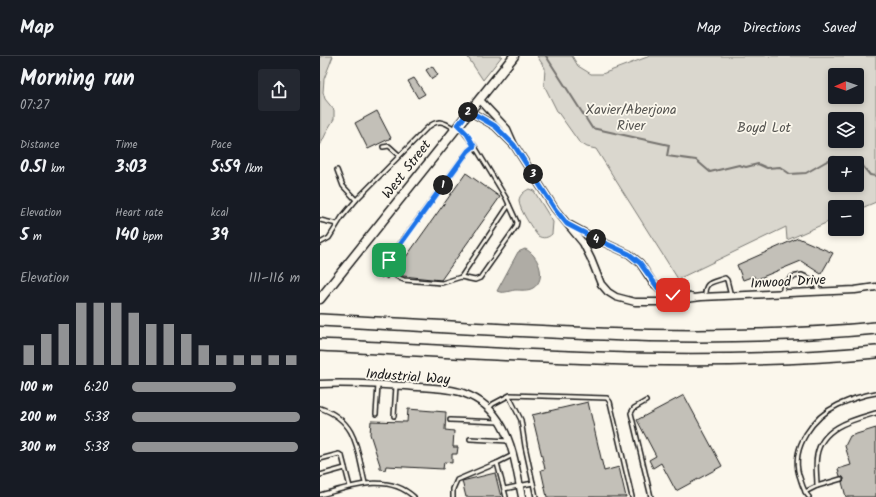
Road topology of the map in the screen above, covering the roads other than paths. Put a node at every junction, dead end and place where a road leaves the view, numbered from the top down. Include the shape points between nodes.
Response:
1 (509, 58) edge
2 (479, 99) junction
3 (469, 111) junction
4 (457, 127) junction
5 (514, 145) junction
6 (474, 146) junction
7 (383, 147) dead end
8 (399, 155) junction
9 (337, 170) dead end
10 (356, 200) junction
11 (509, 205) junction
12 (320, 220) edge
13 (337, 224) junction
14 (567, 224) junction
15 (320, 243) edge
16 (461, 277) junction
17 (876, 287) edge
18 (820, 291) junction
19 (782, 293) junction
20 (322, 296) edge
21 (730, 296) junction
22 (703, 297) junction
23 (320, 320) edge
24 (876, 328) edge
25 (320, 344) edge
26 (876, 352) edge
27 (320, 384) edge
28 (378, 385) junction
29 (396, 386) junction
30 (876, 393) edge
31 (509, 396) junction
32 (646, 401) dead end
33 (320, 408) edge
34 (488, 409) junction
35 (876, 413) edge
36 (376, 414) dead end
37 (394, 416) dead end
38 (450, 420) dead end
39 (500, 422) junction
40 (470, 439) dead end
41 (509, 441) junction
42 (513, 455) junction
43 (320, 459) edge
44 (498, 463) junction
45 (346, 468) junction
46 (320, 475) edge
47 (841, 479) dead end
48 (533, 483) junction
49 (365, 484) junction
50 (520, 486) junction
51 (817, 486) junction
52 (350, 487) junction
53 (504, 489) junction
54 (805, 492) junction
55 (320, 495) edge
56 (414, 497) edge
57 (453, 497) edge
58 (506, 497) edge
59 (522, 497) edge
60 (536, 497) edge
61 (632, 497) edge
62 (651, 497) edge
63 (809, 497) edge

1 - 2 main road, West Street
2 - 3 main road, West Street
2 - 5 street, Inwood Drive via 504,124
3 - 4 main road, West Street
3 - 5 street, Inwood Drive via 495,126
4 - 6 lane via 467,134
4 - 8 lane via 443,122 433,123
4 - 20 main road, West Street
5 - 14 street, Inwood Drive
6 - 11 lane
6 - 16 lane via 388,261 392,272 403,280 442,283
7 - 8 lane via 389,146
8 - 10 lane
9 - 10 lane via 342,186
10 - 13 lane
11 - 16 lane
11 - 16 lane via 517,221 516,226 480,278 475,280
12 - 13 lane
13 - 15 lane via 329,238
14 - 22 street, Inwood Drive via 629,254 640,263 653,283 663,291 673,295
14 - 22 street, Inwood Drive via 589,254 601,284 616,297 635,302
17 - 18 street, Inwood Drive
18 - 19 street, Inwood Drive
18 - 19 lane via 810,279 802,275 792,277 784,284
19 - 21 street, Inwood Drive
21 - 22 street, Inwood Drive
21 - 22 lane via 725,278 706,285
23 - 24 highway via 657,336 761,335
25 - 26 highway via 669,361 782,359
27 - 28 street, Industrial Way
28 - 29 street, Industrial Way
28 - 36 lane
29 - 34 street, Industrial Way via 459,392
29 - 37 lane
30 - 54 lane via 838,405 820,417 807,432 798,457 798,470
31 - 34 lane
31 - 48 lane via 521,420
31 - 61 lane via 608,399
32 - 62 lane via 631,412
33 - 49 lane via 338,416 350,430
34 - 39 street, Industrial Way
35 - 51 lane via 838,426 821,443 817,455
38 - 39 lane
39 - 41 street, Industrial Way
40 - 41 lane
41 - 42 street, Industrial Way
42 - 44 lane
42 - 50 street, Industrial Way
43 - 45 lane via 339,454
44 - 53 lane
44 - 57 lane via 457,480
45 - 46 lane
45 - 52 lane
47 - 51 lane
48 - 50 lane
48 - 60 lane
49 - 52 lane
49 - 56 lane via 388,484
50 - 53 lane
50 - 59 street, Industrial Way
51 - 54 lane
52 - 55 lane
53 - 58 lane
54 - 63 lane

